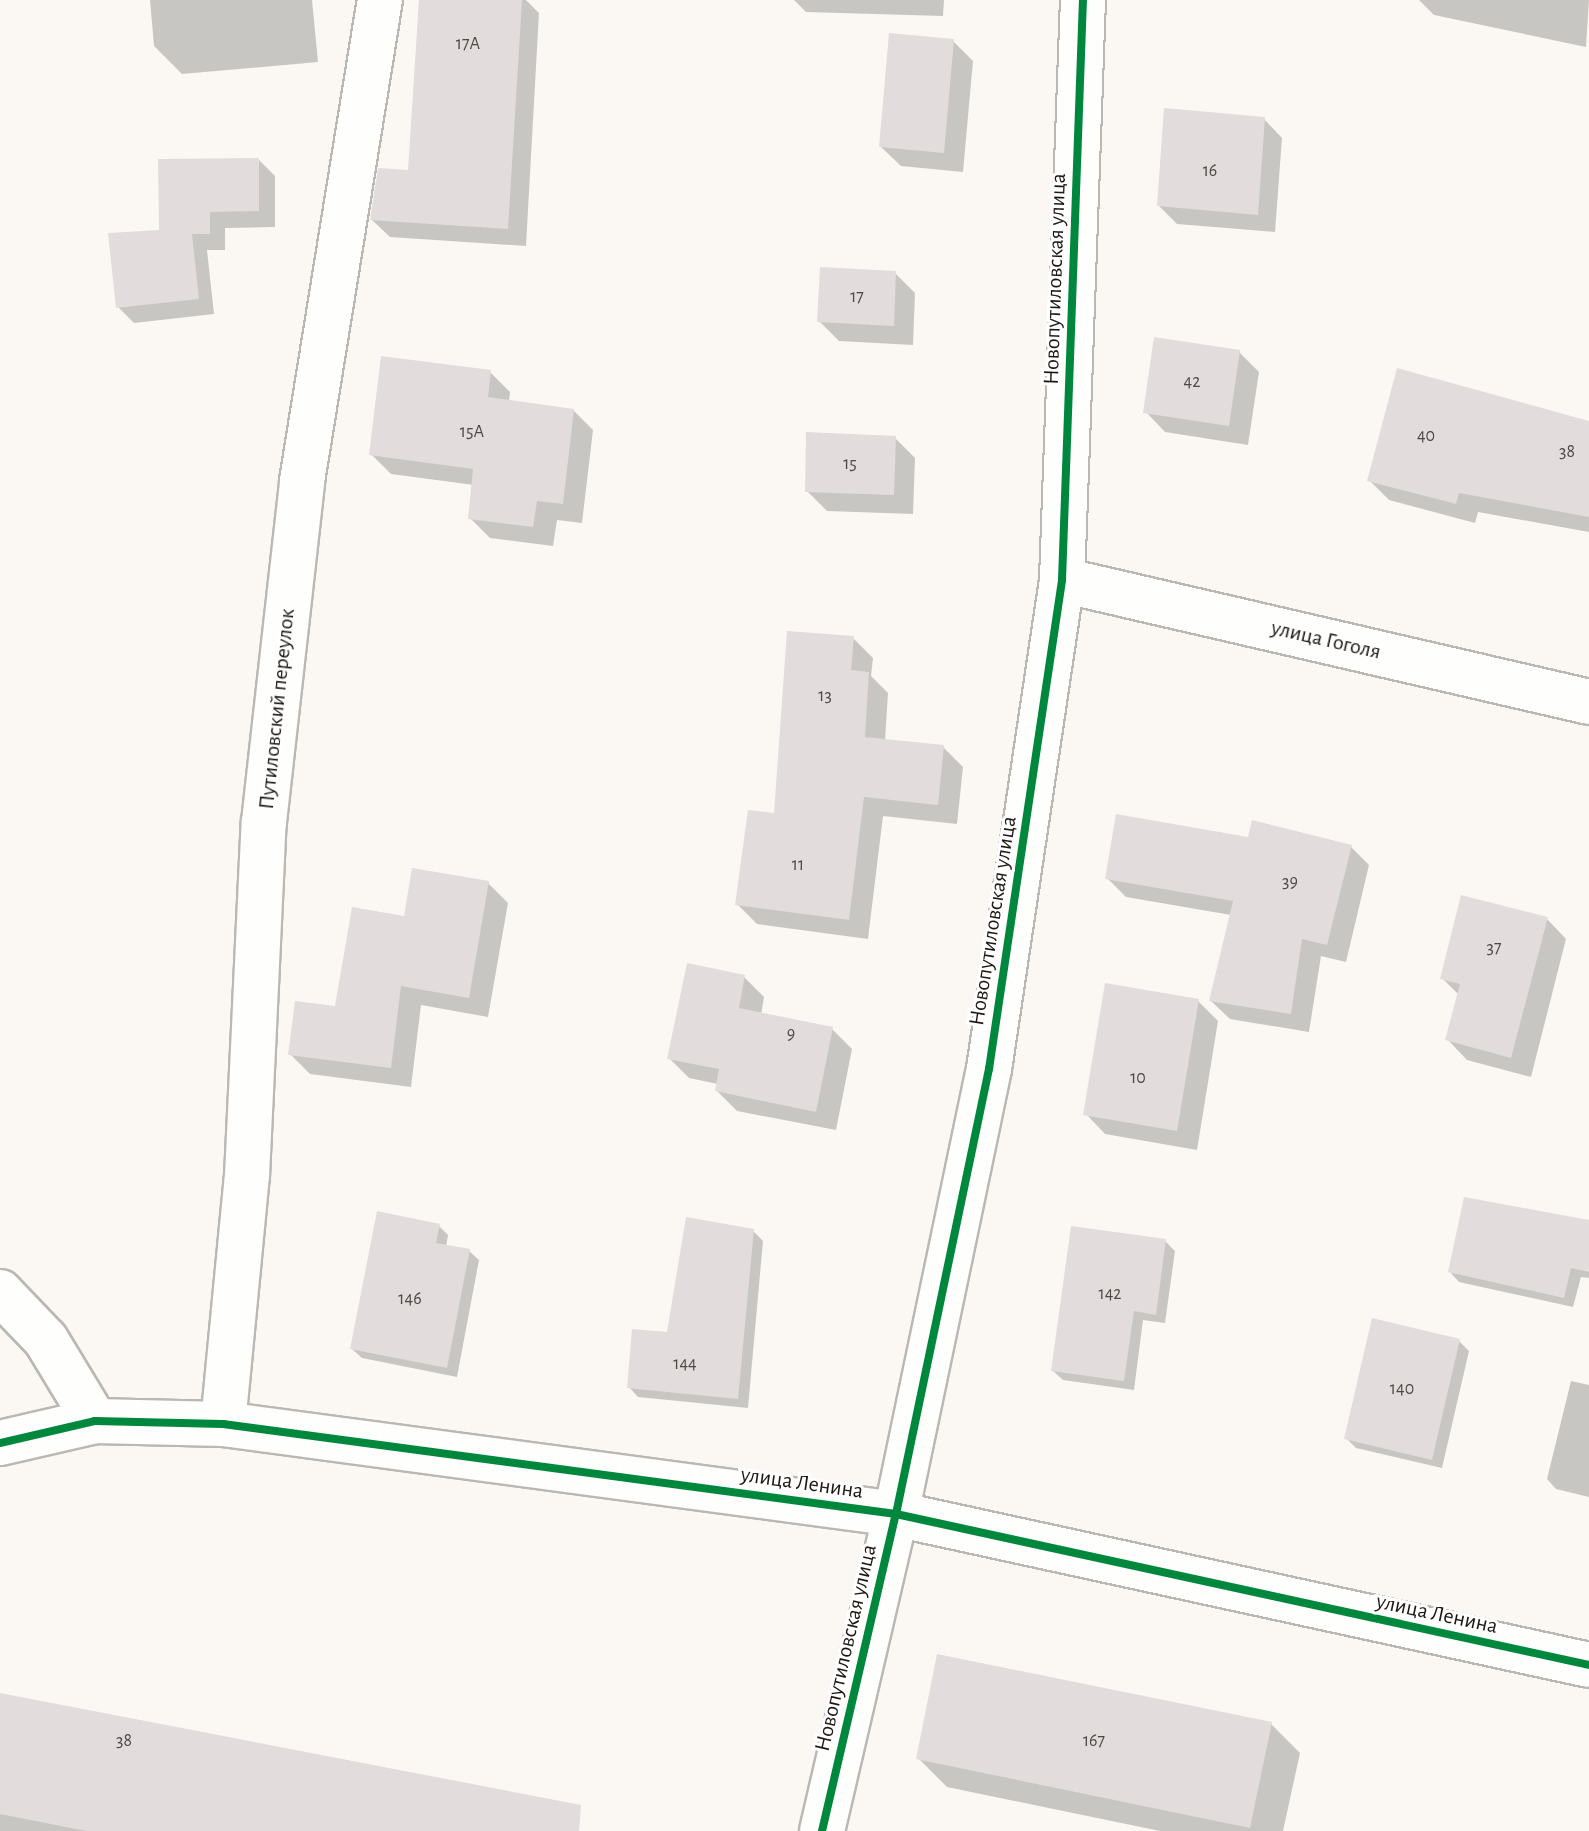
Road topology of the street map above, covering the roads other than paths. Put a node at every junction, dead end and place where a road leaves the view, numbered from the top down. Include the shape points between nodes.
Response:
1 (380, 0) edge
2 (1083, 0) edge
3 (1062, 580) junction
4 (1589, 702) edge
5 (0, 1292) edge
6 (95, 1421) junction
7 (223, 1424) junction
8 (0, 1443) edge
9 (896, 1514) junction
10 (1589, 1665) edge
11 (822, 1831) edge

1 - 7 street, Путиловский переулок via 302,481 266,807 247,1176
2 - 3 street, Новопутиловская улица
3 - 4 street, улица Гоголя
3 - 9 street, Новопутиловская улица via 989,1069
5 - 6 street via 46,1340
6 - 7 street, улица Ленина
6 - 8 street, улица Ленина
7 - 9 street, улица Ленина
9 - 10 street, улица Ленина
9 - 11 street, Новопутиловская улица

